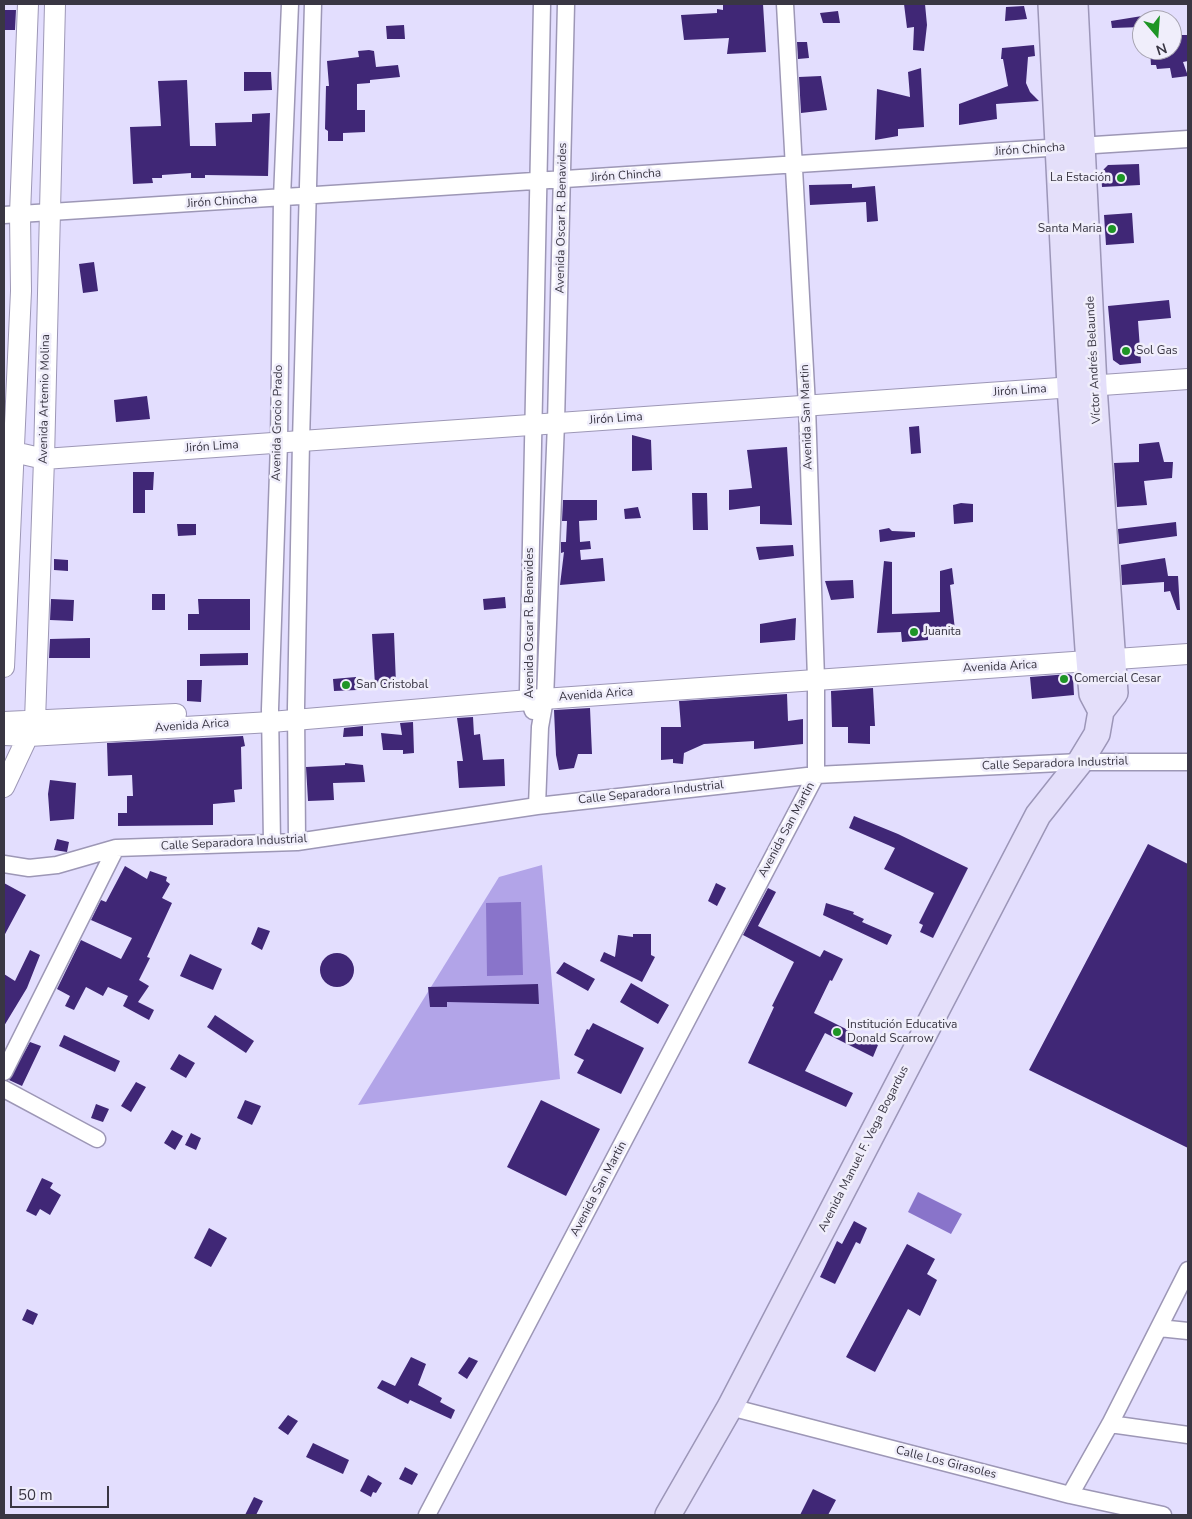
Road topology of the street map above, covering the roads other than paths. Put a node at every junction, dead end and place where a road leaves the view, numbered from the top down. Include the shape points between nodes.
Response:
1 (28, 4) edge
2 (55, 4) edge
3 (290, 4) edge
4 (313, 4) edge
5 (542, 4) edge
6 (566, 4) edge
7 (785, 4) edge
8 (1051, 4) edge
9 (1075, 4) edge
10 (1188, 139) edge
11 (1070, 147) junction
12 (794, 165) junction
13 (563, 180) junction
14 (538, 182) junction
15 (308, 196) junction
16 (282, 198) junction
17 (49, 213) junction
18 (12, 214) edge
19 (1188, 379) edge
20 (1082, 387) junction
21 (807, 406) junction
22 (556, 423) junction
23 (532, 425) junction
24 (301, 441) junction
25 (278, 443) junction
26 (9, 452) edge
27 (44, 459) junction
28 (8, 477) edge
29 (5, 586) edge
30 (1188, 641) edge
31 (1113, 653) junction
32 (1188, 654) edge
33 (1089, 656) junction
34 (4, 667) edge
35 (816, 674) junction
36 (537, 694) junction
37 (1101, 711) junction
38 (296, 713) junction
39 (271, 715) junction
40 (4, 722) edge
41 (32, 729) junction
42 (4, 734) edge
43 (1080, 762) junction
44 (1188, 762) edge
45 (816, 775) junction
46 (4, 787) edge
47 (537, 806) junction
48 (297, 842) junction
49 (272, 843) junction
50 (116, 848) junction
51 (4, 864) edge
52 (4, 1072) edge
53 (4, 1090) edge
54 (97, 1139) dead end
55 (1188, 1270) edge
56 (1159, 1328) junction
57 (1188, 1331) edge
58 (730, 1407) junction
59 (1110, 1424) junction
60 (1188, 1435) edge
61 (1070, 1495) junction
62 (427, 1515) edge
63 (668, 1515) edge
64 (1163, 1515) edge

1 - 18 street
2 - 17 street, Avenida Artemio Molina
3 - 16 street, Avenida Grocio Prado
4 - 15 street, Avenida Grocio Prado
5 - 14 street, Avenida Oscar R. Benavides
6 - 13 street, Avenida Oscar R. Benavides
7 - 12 street, Avenida San Martin
8 - 11 main road, Víctor Andrés Belaunde
9 - 11 main road, Víctor Andrés Belaunde
10 - 11 street, Jirón Chincha
11 - 12 street, Jirón Chincha
11 - 20 main road, Víctor Andrés Belaunde
12 - 13 street, Jirón Chincha
12 - 21 street, Avenida San Martin
13 - 14 street, Jirón Chincha
13 - 22 street, Avenida Oscar R. Benavides
14 - 15 street, Jirón Chincha
14 - 23 street, Avenida Oscar R. Benavides
15 - 16 street, Jirón Chincha
15 - 24 street, Avenida Grocio Prado
16 - 17 street, Jirón Chincha
16 - 25 street, Avenida Grocio Prado
17 - 18 street, Jirón Chincha
17 - 27 street, Avenida Artemio Molina
18 - 26 street via 21,291
19 - 20 street, Jirón Lima
20 - 21 street, Jirón Lima
20 - 31 main road, Víctor Andrés Belaunde
20 - 33 main road, Víctor Andrés Belaunde
21 - 22 street, Jirón Lima
21 - 35 street, Avenida San Martin
22 - 23 street, Jirón Lima
22 - 36 street, Avenida Oscar R. Benavides
23 - 24 street, Jirón Lima
23 - 36 street, Avenida Oscar R. Benavides
24 - 25 street, Jirón Lima
24 - 38 street, Avenida Grocio Prado
25 - 27 street, Jirón Lima
25 - 39 street, Avenida Grocio Prado
26 - 27 street
26 - 28 street
27 - 28 street
27 - 41 street, Avenida Artemio Molina
28 - 29 street
29 - 34 street
30 - 31 street, Avenida Arica
31 - 32 street, Avenida Arica
31 - 33 street, Avenida Arica
31 - 37 main road, Víctor Andrés Belaunde via 1115,692
33 - 35 street, Avenida Arica
33 - 37 main road, Víctor Andrés Belaunde via 1092,694
35 - 36 street, Avenida Arica
35 - 45 street, Avenida San Martin
36 - 38 street, Avenida Arica
36 - 47 street, Avenida Oscar R. Benavides via 540,727
37 - 43 main road, Víctor Andrés Belaunde via 1097,734
38 - 39 street, Avenida Arica
38 - 48 street, Avenida Grocio Prado
39 - 41 street, Avenida Arica
39 - 49 street, Avenida Grocio Prado
40 - 41 street, Avenida Arica
41 - 42 street, Avenida Arica
41 - 46 street, Avenida Artemio Molina
43 - 44 street, Calle Separadora Industrial
43 - 45 street, Calle Separadora Industrial
43 - 58 main road, Avenida Manuel F. Vega Bogardus via 1038,815
45 - 47 street, Calle Separadora Industrial
45 - 62 street, Avenida San Martin
47 - 48 street, Calle Separadora Industrial
48 - 49 street, Calle Separadora Industrial
49 - 50 street, Calle Separadora Industrial
50 - 51 street, Calle Separadora Industrial via 57,865 29,868
50 - 52 street
53 - 54 street
55 - 56 street
56 - 57 street
56 - 59 street
58 - 61 street, Calle Los Girasoles
58 - 63 main road, Avenida Manuel F. Vega Bogardus
59 - 60 street
59 - 61 street
61 - 64 street, Calle Los Girasoles

